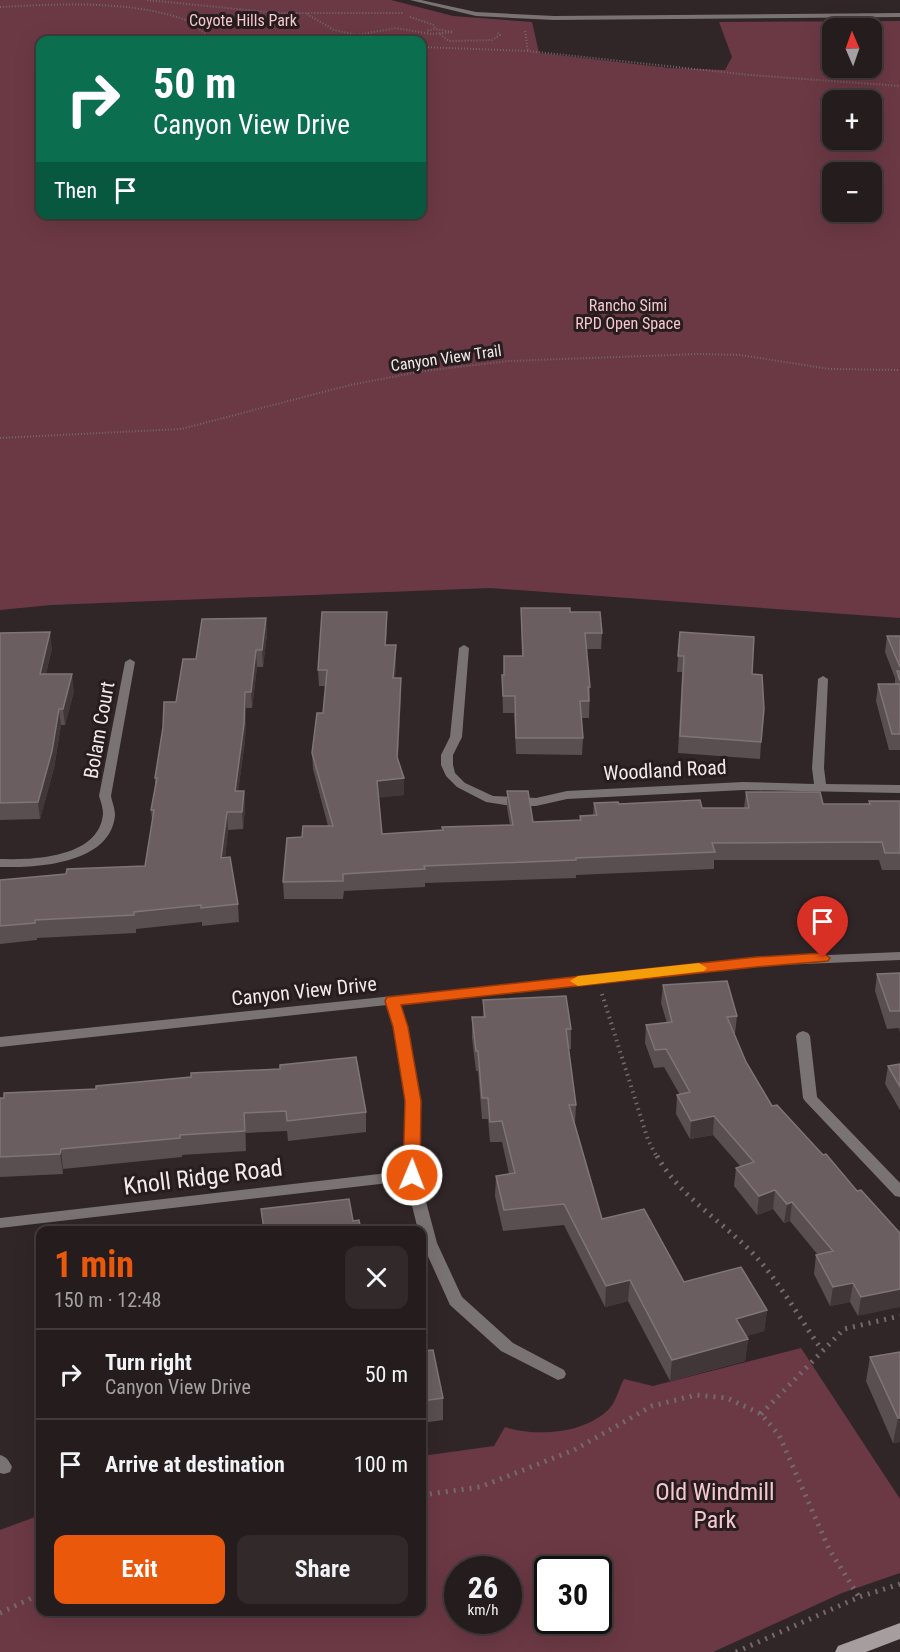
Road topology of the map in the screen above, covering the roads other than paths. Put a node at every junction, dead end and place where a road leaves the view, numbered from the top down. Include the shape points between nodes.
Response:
1 (413, 0) edge
2 (900, 15) edge
3 (464, 648) dead end
4 (130, 662) dead end
5 (823, 679) dead end
6 (820, 786) junction
7 (900, 789) edge
8 (0, 863) edge
9 (900, 956) edge
10 (392, 1001) junction
11 (803, 1036) dead end
12 (0, 1042) edge
13 (412, 1175) junction
14 (900, 1192) edge
15 (0, 1223) edge
16 (425, 1226) edge
17 (426, 1231) edge
18 (558, 1374) dead end
19 (900, 1630) edge
20 (844, 1652) edge

1 - 2 street via 476,14 554,18
3 - 6 street, Woodland Road via 456,737 447,755 447,765 450,774 472,792 511,802 536,802 567,795 681,788
4 - 8 street, Bolam Court via 105,796 109,814 105,829 85,848 47,863
5 - 6 street
6 - 7 street, Woodland Road
9 - 10 street, Canyon View Drive via 756,962
10 - 12 street, Canyon View Drive
10 - 13 street via 401,1027 413,1101
11 - 14 street via 810,1098
13 - 15 street, Knoll Ridge Road
13 - 16 street
17 - 18 street via 456,1301 507,1347
19 - 20 main road

